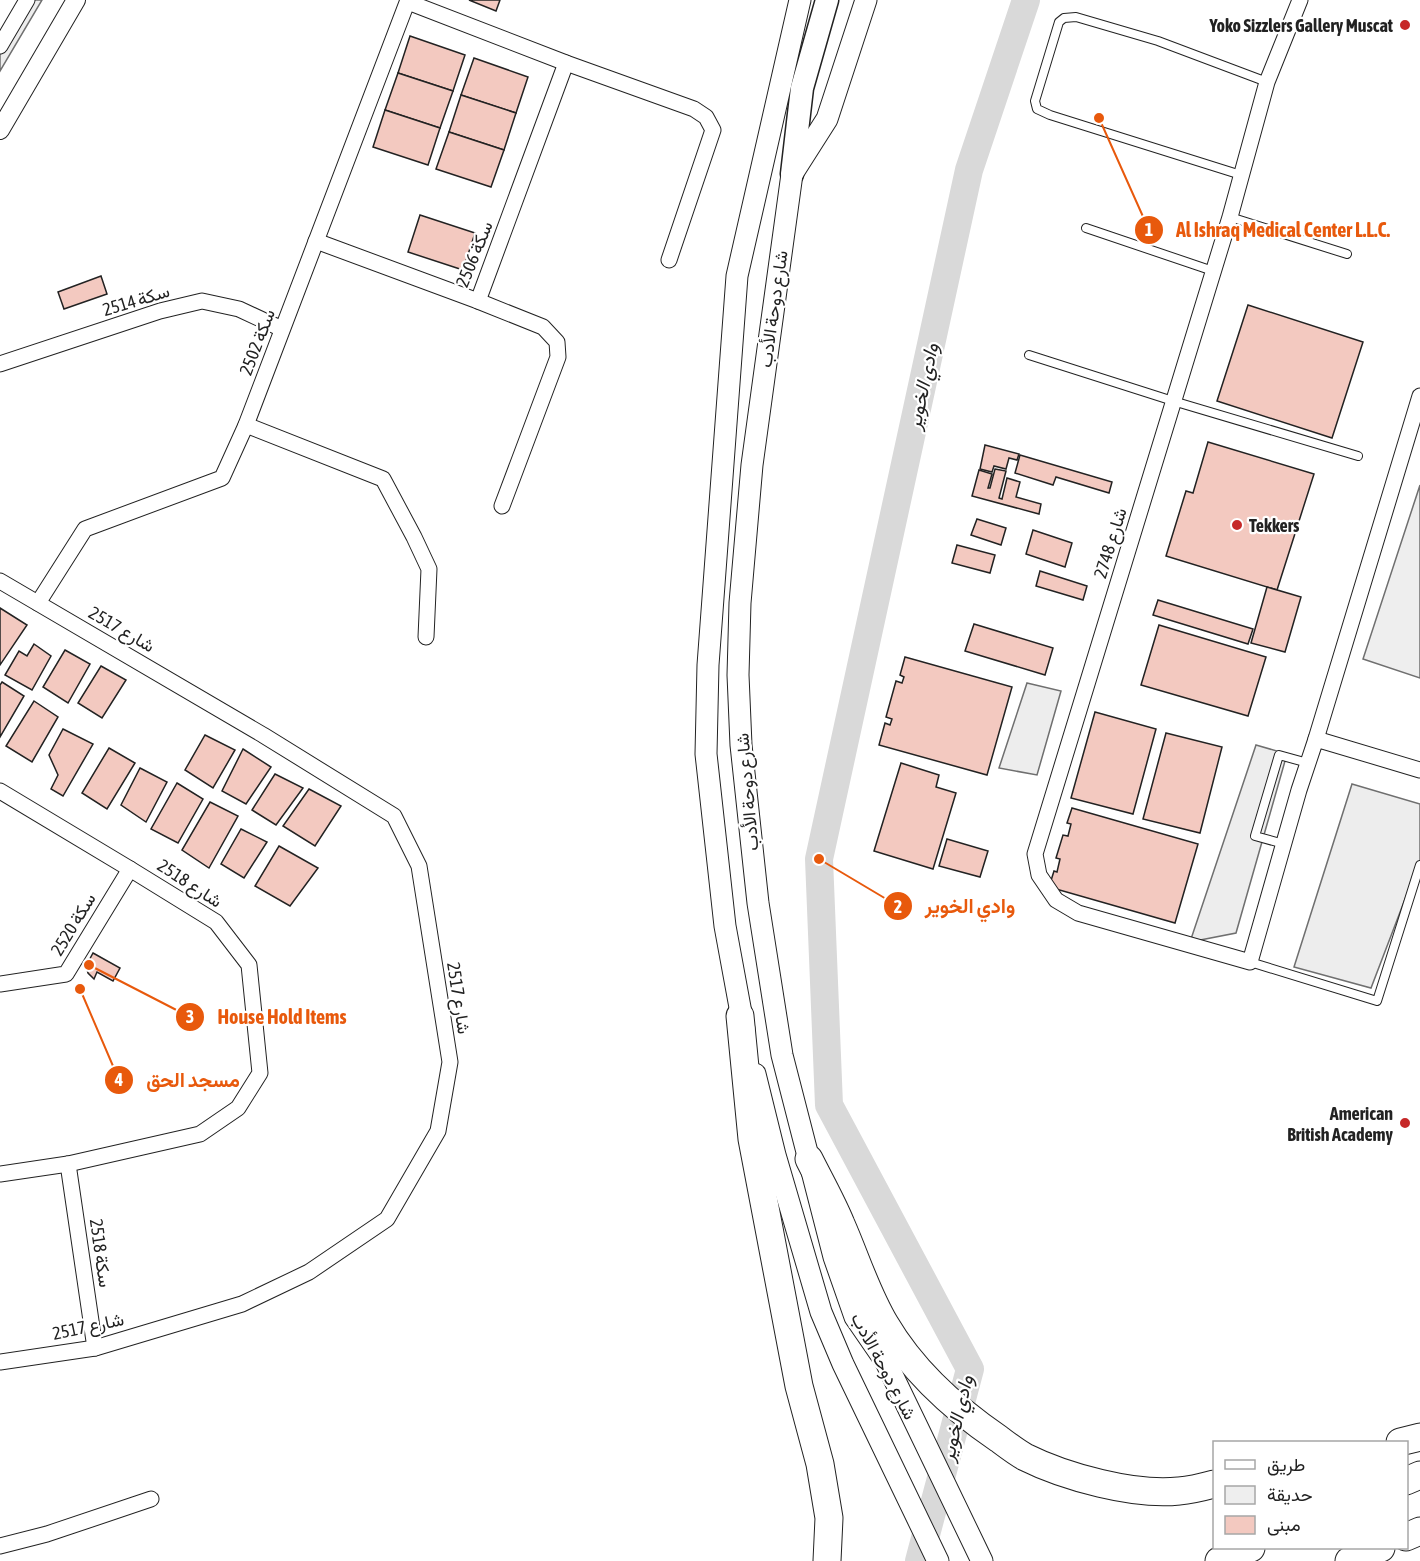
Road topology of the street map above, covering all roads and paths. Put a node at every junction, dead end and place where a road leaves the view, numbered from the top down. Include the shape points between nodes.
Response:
1 (27, 0) edge
2 (76, 0) edge
3 (800, 0) edge
4 (827, 0) edge
5 (866, 0) edge
6 (1300, 0) edge
7 (408, 1) edge
8 (0, 46) edge
9 (566, 63) junction
10 (1267, 82) junction
11 (0, 130) edge
12 (792, 174) junction
13 (1241, 175) junction
14 (1230, 217) junction
15 (1086, 228) dead end
16 (316, 242) junction
17 (1347, 254) dead end
18 (669, 260) dead end
19 (1213, 271) junction
20 (478, 302) junction
21 (282, 329) junction
22 (1029, 355) dead end
23 (0, 364) edge
24 (1420, 396) edge
25 (1173, 401) junction
26 (246, 425) junction
27 (1358, 456) dead end
28 (502, 506) dead end
29 (0, 581) edge
30 (38, 603) junction
31 (426, 637) dead end
32 (1316, 739) junction
33 (1308, 763) junction
34 (1420, 770) edge
35 (0, 791) edge
36 (1284, 844) junction
37 (1420, 865) edge
38 (130, 868) junction
39 (1250, 962) junction
40 (0, 984) edge
41 (740, 1016) junction
42 (809, 1159) junction
43 (68, 1164) junction
44 (0, 1174) edge
45 (95, 1348) junction
46 (0, 1362) edge
47 (1213, 1484) edge
48 (151, 1499) dead end
49 (0, 1546) edge
50 (1249, 1549) edge
51 (1379, 1549) edge
52 (827, 1561) edge
53 (938, 1561) edge
54 (982, 1561) edge
55 (1220, 1561) edge
56 (1349, 1561) edge

1 - 8 street
2 - 11 street
3 - 41 main road, شارع دوحة الأدب via 737,276 708,665 706,754 725,926
4 - 12 main road via 802,88
5 - 12 main road, شارع دوحة الأدب via 827,118
6 - 10 street, شارع 2748
7 - 9 street
7 - 16 street, 2502 سكة
9 - 18 street via 694,109 706,117 713,130
9 - 20 street, سكة 2506
10 - 13 street, شارع 2748
10 - 13 lane via 1158,41 1076,16 1059,22 1035,101 1037,110 1050,115
12 - 42 main road, شارع دوحة الأدب via 752,465 738,675 741,745 758,903 782,1055
13 - 14 street, شارع 2748
14 - 17 lane
14 - 19 street, شارع 2748
15 - 19 lane
16 - 20 street, سكة 2506
16 - 21 street, 2502 سكة
19 - 25 street, شارع 2748
20 - 28 street via 543,327 556,342 558,357
21 - 23 street, سكة 2514 via 239,309 202,302 160,311
21 - 26 street, 2502 سكة
22 - 25 lane
24 - 32 street
25 - 27 lane
25 - 39 street, شارع 2748 via 1035,854 1039,875 1056,900 1078,913
26 - 30 street, 2502 سكة via 222,478 85,529
26 - 31 street via 383,480 429,569
29 - 30 street, 2517 شارع
30 - 45 street, 2517 شارع via 394,816 419,866 450,1062 438,1131 387,1218 309,1272 242,1304
32 - 33 street
32 - 34 street
33 - 36 street
33 - 36 lane via 1279,755 1255,836
35 - 38 street, 2518 شارع
36 - 39 street
37 - 39 lane via 1377,1001
38 - 40 street, سكة 2520 via 66,974
38 - 43 street, 2518 شارع via 216,922 249,965 260,1073 238,1108 200,1134
41 - 52 highway via 752,1139 799,1386 820,1464 829,1518
41 - 53 main road, شارع دوحة الأدب via 821,1312
42 - 47 highway via 886,1325 903,1351 945,1397 981,1427 1024,1456 1121,1488 1179,1491
42 - 54 main road, شارع دوحة الأدب via 834,1257 855,1317 886,1362
43 - 44 street, 2518 شارع
43 - 45 street, سكة 2518
45 - 46 street, 2517 شارع
48 - 49 street
50 - 55 highway
51 - 56 highway

